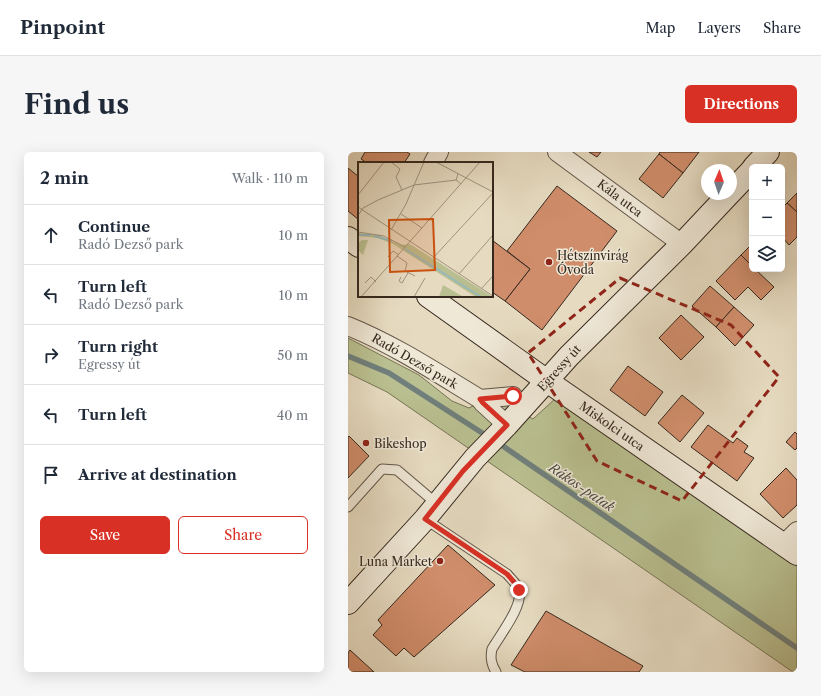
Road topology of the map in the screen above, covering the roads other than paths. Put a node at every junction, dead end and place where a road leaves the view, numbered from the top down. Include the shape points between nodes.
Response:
1 (440, 152) edge
2 (557, 152) edge
3 (768, 152) edge
4 (434, 162) edge
5 (757, 164) edge
6 (749, 173) edge
7 (737, 186) edge
8 (723, 200) edge
9 (348, 238) edge
10 (682, 244) junction
11 (358, 245) edge
12 (429, 297) edge
13 (348, 326) edge
14 (547, 382) junction
15 (513, 396) dead end
16 (480, 399) junction
17 (505, 427) junction
18 (348, 507) edge
19 (431, 511) junction
20 (792, 543) edge
21 (348, 602) edge
22 (496, 672) edge

1 - 4 street
2 - 10 street, Kála utca
3 - 5 street
6 - 7 street, Egressy út
8 - 10 street, Egressy út
9 - 11 street
10 - 14 street, Egressy út via 574,351
12 - 14 street, Miskolci utca
13 - 16 street, Radó Dezső park via 416,360
14 - 17 street, Egressy út
14 - 20 street, Miskolci utca
15 - 16 street
16 - 17 street, Radó Dezső park
17 - 19 street, Egressy út via 475,458
18 - 19 lane via 382,469 396,470
19 - 21 street, Egressy út
19 - 22 lane via 507,574 519,590 519,603 490,655

